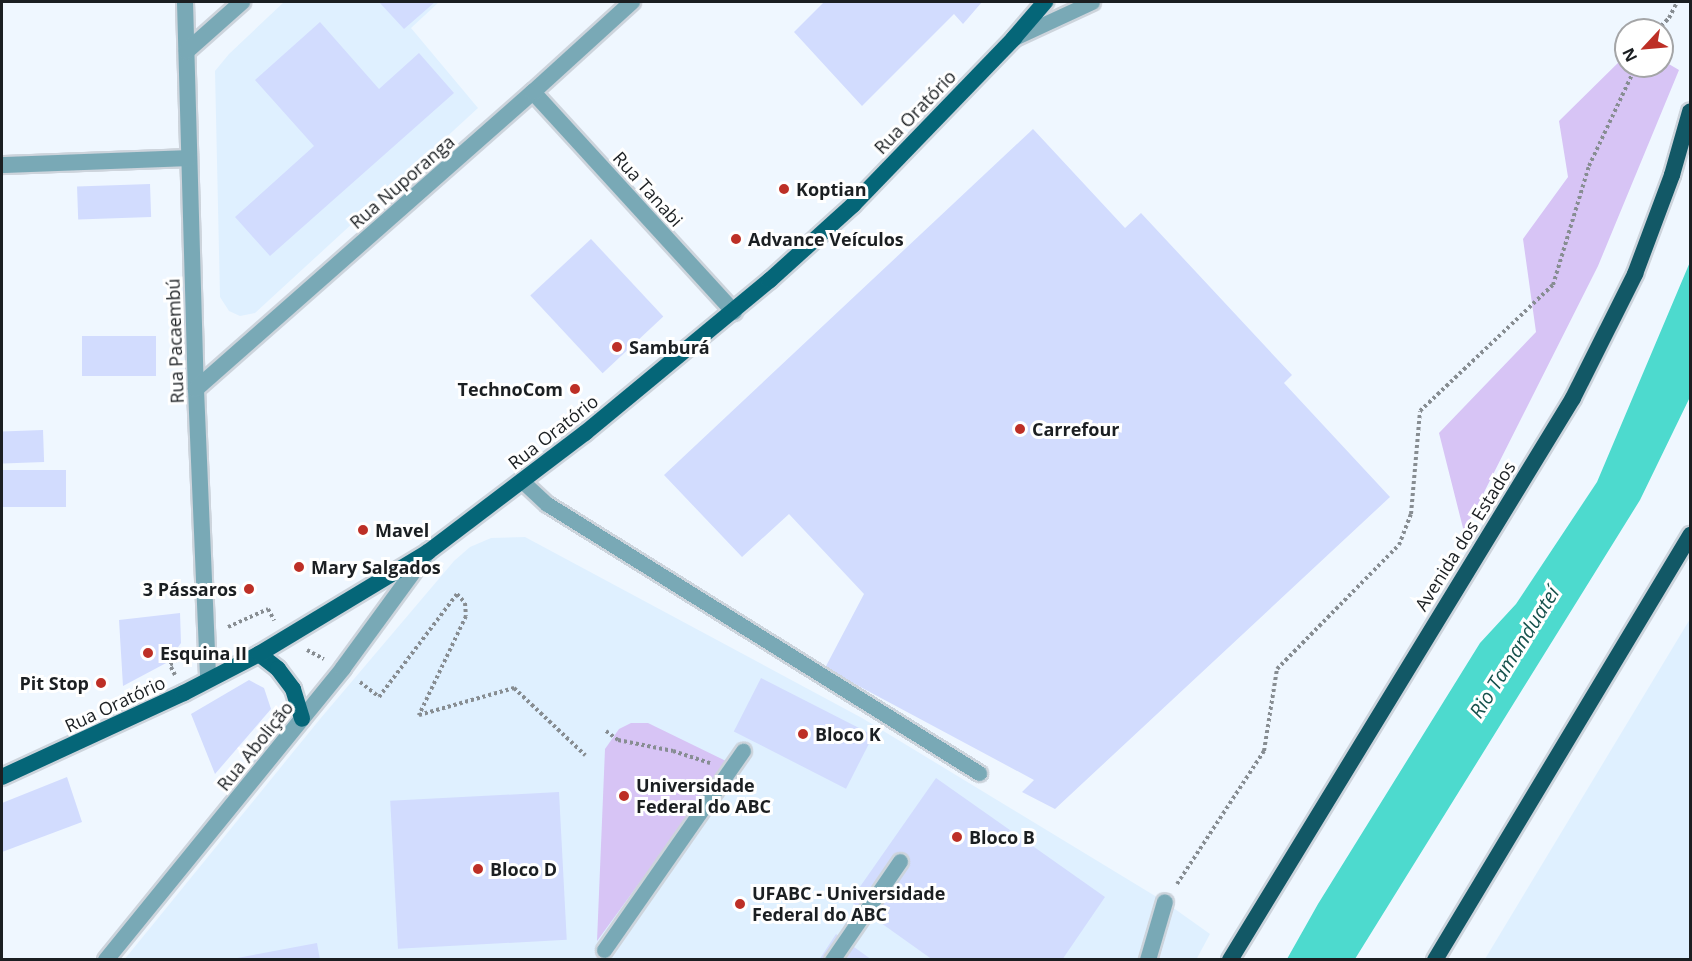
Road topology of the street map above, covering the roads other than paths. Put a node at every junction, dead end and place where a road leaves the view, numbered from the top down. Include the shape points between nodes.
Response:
1 (185, 2) edge
2 (242, 2) edge
3 (632, 2) edge
4 (1045, 2) edge
5 (1092, 2) edge
6 (1014, 38) junction
7 (187, 51) junction
8 (533, 92) junction
9 (1690, 112) edge
10 (189, 158) junction
11 (2, 165) edge
12 (734, 312) junction
13 (196, 388) junction
14 (522, 481) junction
15 (1690, 535) edge
16 (428, 552) junction
17 (259, 654) junction
18 (208, 680) junction
19 (302, 719) junction
20 (743, 751) dead end
21 (979, 773) dead end
22 (2, 777) edge
23 (900, 861) dead end
24 (1165, 902) dead end
25 (604, 950) dead end
26 (106, 960) edge
27 (832, 960) edge
28 (1149, 960) edge
29 (1230, 960) edge
30 (1435, 960) edge

1 - 7 street, Rua Pacaembú
2 - 7 street
3 - 8 street, Rua Nuporanga
4 - 6 main road, Rua Oratório
5 - 6 lane
6 - 12 main road, Rua Oratório via 853,205
7 - 10 street, Rua Pacaembú
8 - 12 street, Rua Tanabi
8 - 13 street, Rua Nuporanga
9 - 29 highway, Avenida dos Estados via 1672,175 1635,274 1573,398
10 - 11 street
10 - 13 street, Rua Pacaembú
12 - 14 main road, Rua Oratório
13 - 18 street, Rua Pacaembú
14 - 16 main road, Rua Oratório
14 - 21 lane via 547,504
15 - 30 highway
16 - 17 main road, Rua Oratório
16 - 19 street, Rua Abolição
17 - 18 main road, Rua Oratório
17 - 19 main road via 294,689
18 - 22 main road, Rua Oratório
19 - 26 street, Rua Abolição
20 - 25 lane
23 - 27 lane
24 - 28 street

